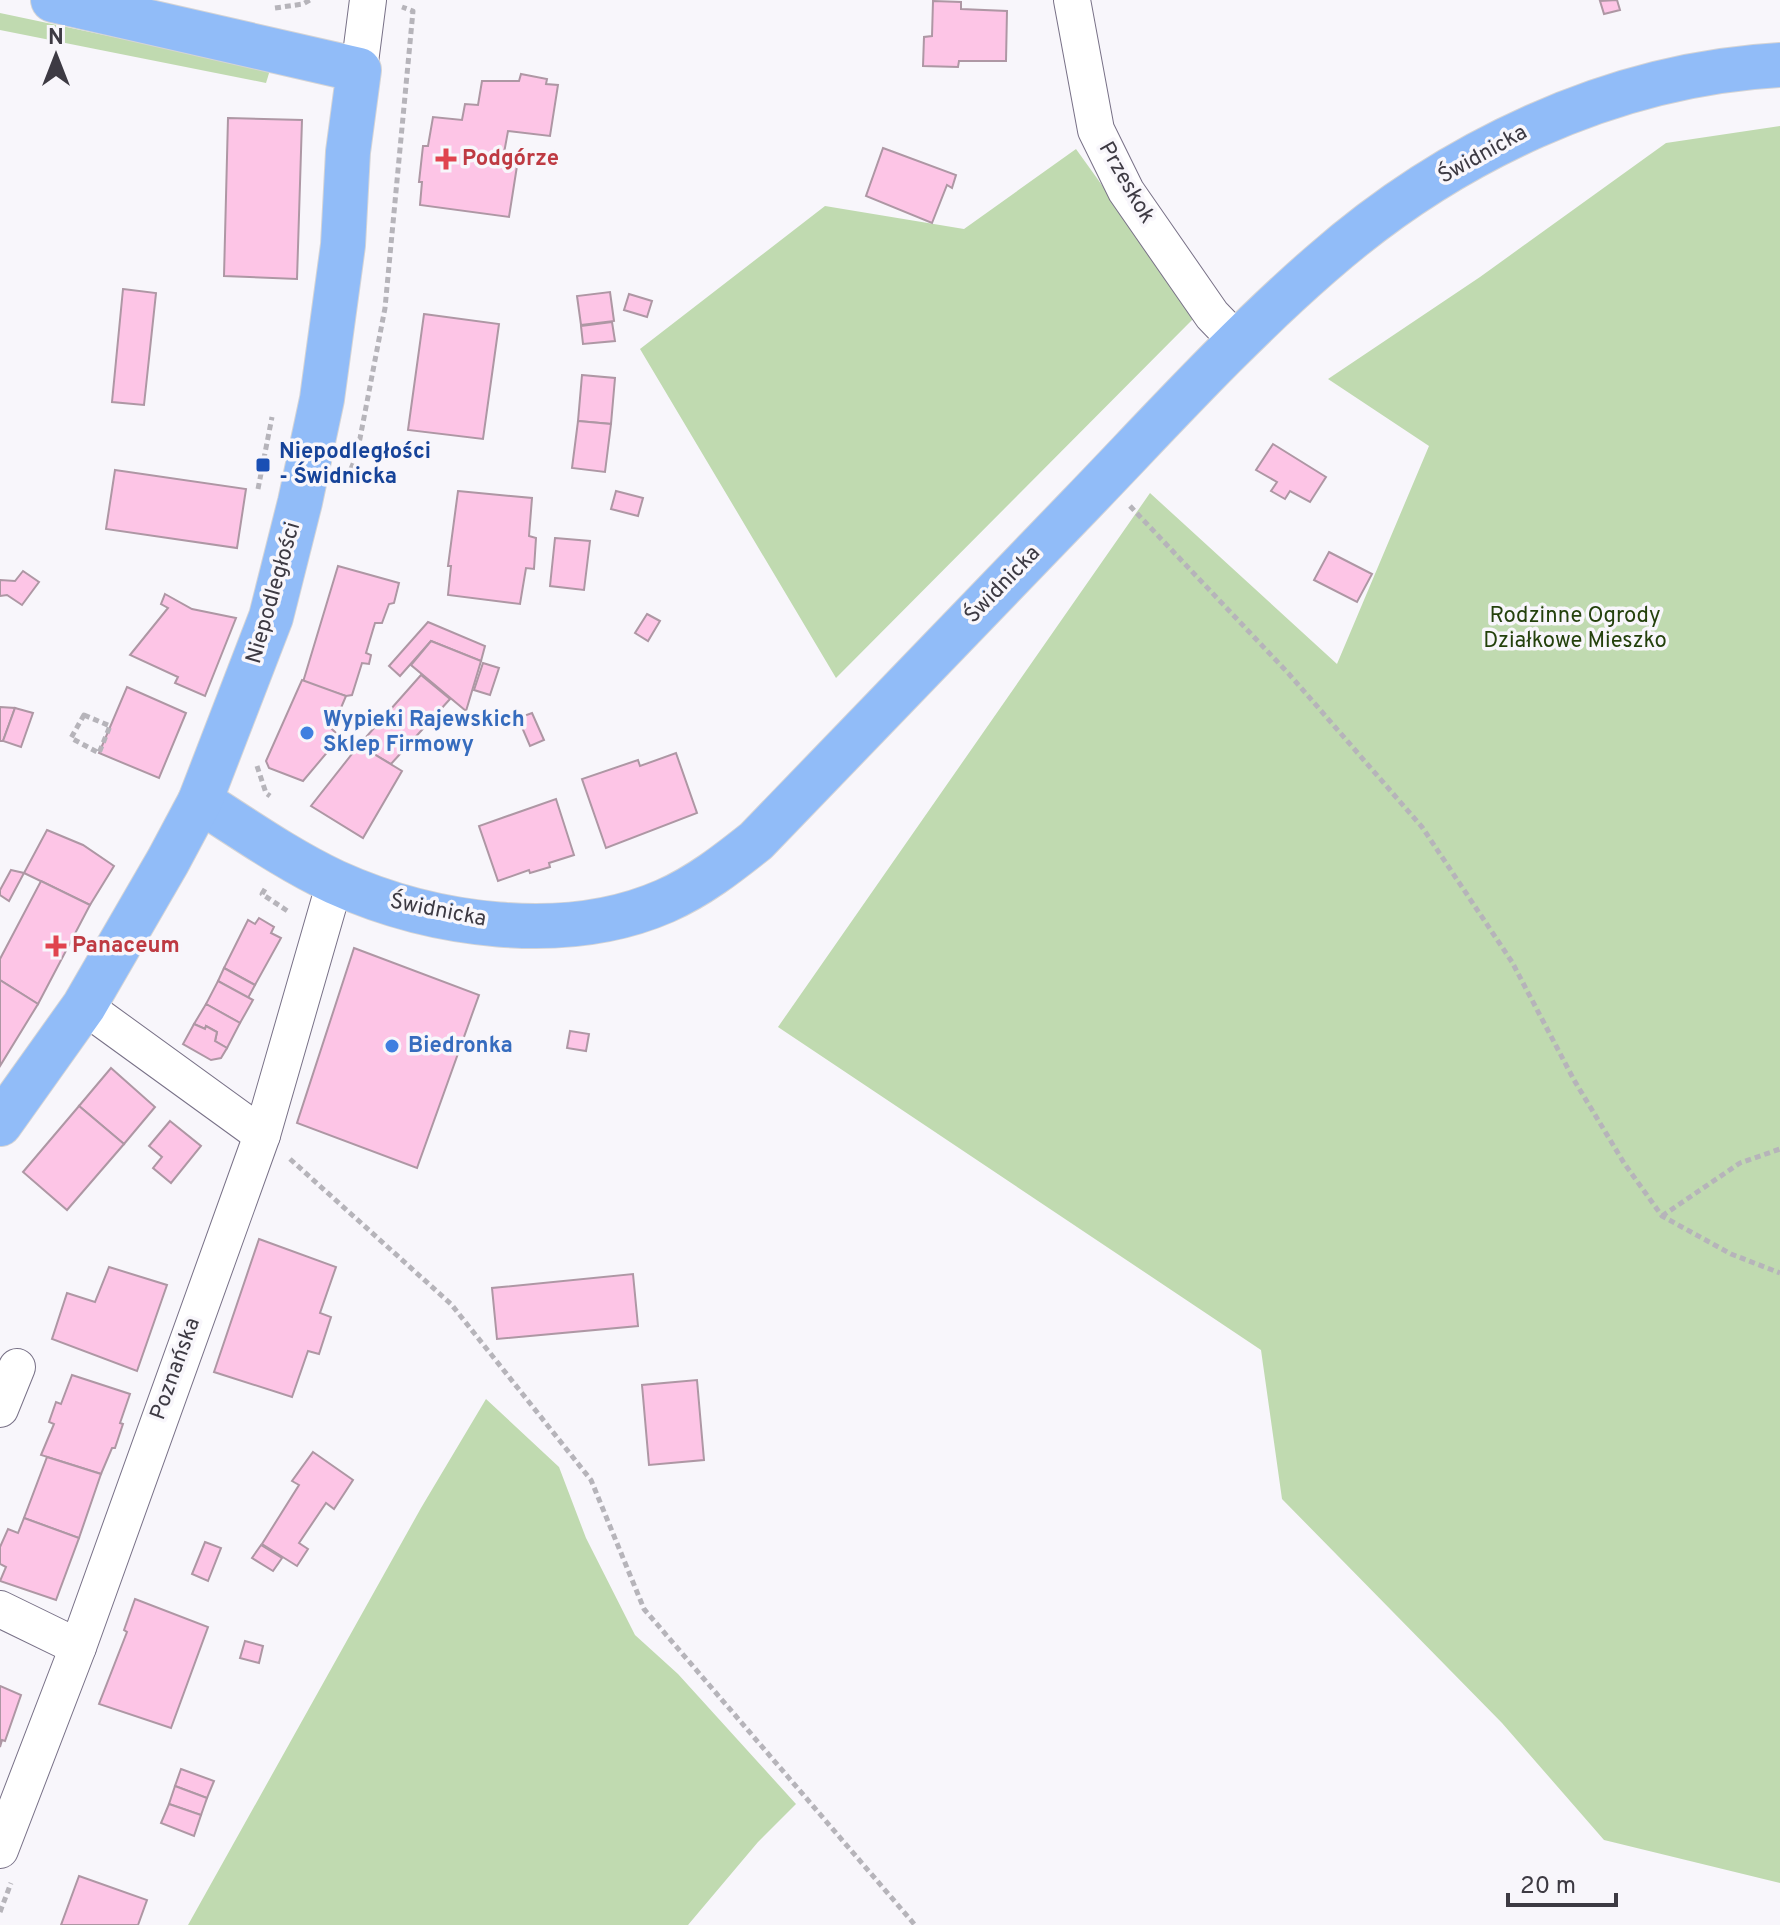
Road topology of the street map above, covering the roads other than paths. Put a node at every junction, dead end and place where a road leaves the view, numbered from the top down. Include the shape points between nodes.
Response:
1 (53, 0) edge
2 (368, 0) edge
3 (1072, 0) edge
4 (1780, 65) edge
5 (359, 70) junction
6 (1237, 341) junction
7 (200, 801) junction
8 (335, 882) junction
9 (84, 1006) junction
10 (0, 1124) edge
11 (262, 1135) junction
12 (17, 1367) dead end
13 (0, 1409) edge
14 (0, 1609) edge
15 (78, 1647) junction
16 (0, 1850) edge

1 - 5 main road
2 - 5 street, Niepodległości
3 - 6 street, Przeskok via 1096,130 1126,191 1212,315
4 - 6 main road, Świdnicka via 1672,79 1531,127 1394,207 1323,262
5 - 7 main road, Niepodległości via 322,399 300,502 271,617
6 - 8 main road, Świdnicka via 756,841 717,873 665,901 622,916 569,925 461,920 399,907
7 - 8 main road, Świdnicka
7 - 9 main road, Niepodległości
8 - 11 street, Poznańska
9 - 10 main road, Niepodległości
9 - 11 street
11 - 15 street, Poznańska
12 - 13 street
14 - 15 street
15 - 16 street, Poznańska

